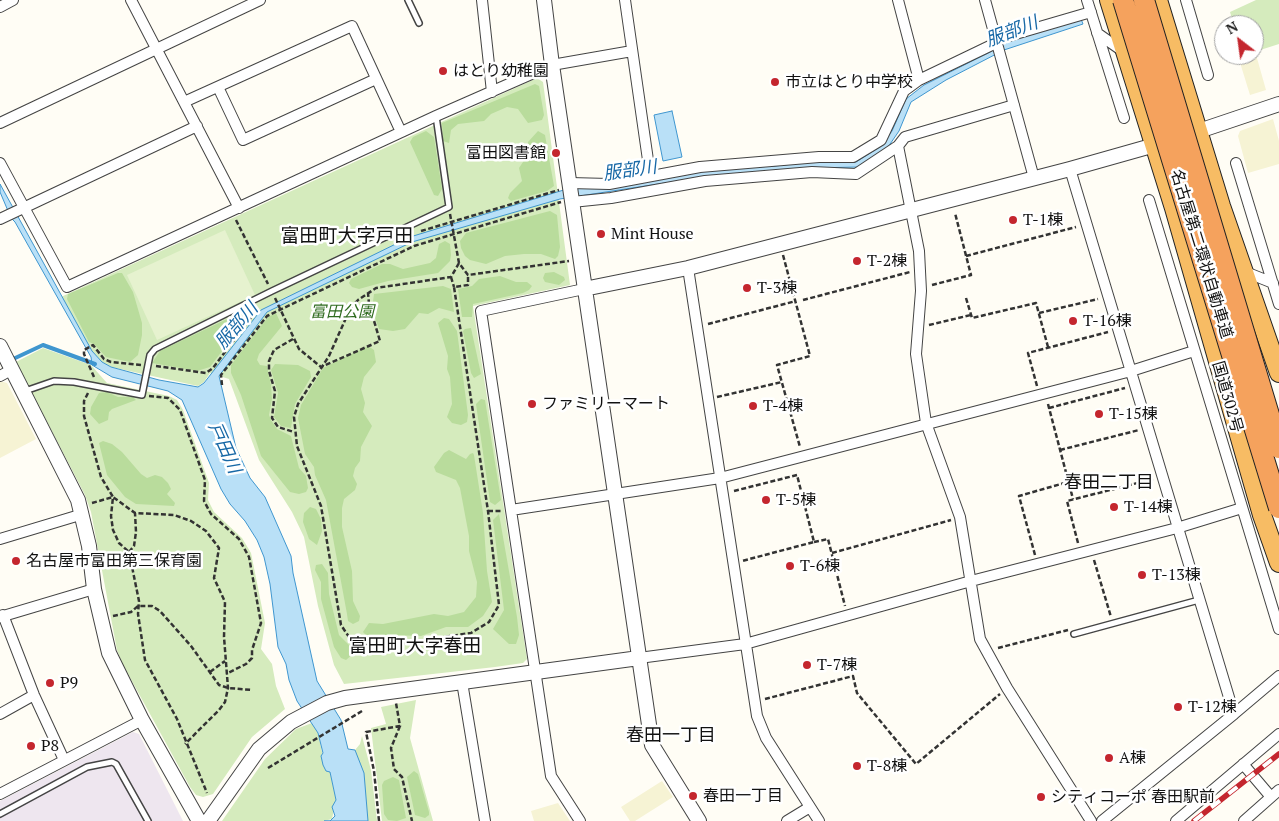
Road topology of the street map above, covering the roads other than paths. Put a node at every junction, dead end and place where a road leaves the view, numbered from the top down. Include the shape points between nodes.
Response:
1 (13, 0) edge
2 (130, 0) edge
3 (260, 0) edge
4 (408, 0) edge
5 (482, 0) edge
6 (544, 0) edge
7 (625, 0) edge
8 (898, 0) edge
9 (984, 0) edge
10 (1087, 0) edge
11 (1109, 0) edge
12 (1123, 0) edge
13 (1144, 0) edge
14 (1158, 0) edge
15 (1186, 0) edge
16 (240, 4) edge
17 (0, 6) edge
18 (1090, 12) junction
19 (419, 23) dead end
20 (1097, 33) junction
21 (996, 41) junction
22 (156, 49) junction
23 (632, 51) junction
24 (1125, 53) junction
25 (552, 65) junction
26 (1208, 75) dead end
27 (376, 79) junction
28 (919, 80) junction
29 (218, 86) junction
30 (492, 92) junction
31 (184, 102) junction
32 (1279, 104) edge
33 (1014, 106) junction
34 (436, 116) junction
35 (1124, 118) dead end
36 (0, 123) edge
37 (197, 126) junction
38 (1198, 131) junction
39 (401, 132) junction
40 (889, 145) junction
41 (1154, 146) junction
42 (0, 163) edge
43 (1236, 163) dead end
44 (1070, 169) junction
45 (650, 174) junction
46 (1034, 178) junction
47 (571, 191) junction
48 (1149, 200) dead end
49 (20, 209) junction
50 (911, 209) junction
51 (235, 210) junction
52 (4, 217) edge
53 (1189, 264) junction
54 (688, 268) junction
55 (1243, 271) junction
56 (1173, 281) junction
57 (1273, 283) junction
58 (584, 289) junction
59 (1279, 301) edge
60 (1194, 351) junction
61 (1, 352) edge
62 (1131, 371) junction
63 (6, 373) edge
64 (1279, 373) edge
65 (23, 392) junction
66 (926, 423) junction
67 (1279, 448) edge
68 (720, 478) junction
69 (615, 494) junction
70 (1242, 508) junction
71 (1279, 508) edge
72 (81, 510) junction
73 (511, 510) junction
74 (1177, 528) junction
75 (0, 539) edge
76 (1279, 563) edge
77 (971, 581) junction
78 (94, 589) junction
79 (1199, 600) junction
80 (1275, 606) edge
81 (1, 616) edge
82 (1279, 629) edge
83 (1074, 634) road end
84 (745, 644) junction
85 (639, 658) junction
86 (534, 672) junction
87 (1279, 676) edge
88 (462, 682) junction
89 (34, 696) junction
90 (0, 714) edge
91 (1234, 714) junction
92 (142, 720) junction
93 (1279, 734) edge
94 (64, 760) junction
95 (1244, 764) junction
96 (1279, 790) edge
97 (0, 794) edge
98 (1271, 797) junction
99 (810, 807) junction
100 (0, 814) edge
101 (148, 821) edge
102 (199, 821) edge
103 (208, 821) edge
104 (485, 821) edge
105 (580, 821) edge
106 (699, 821) edge
107 (788, 821) edge
108 (819, 821) edge
109 (1091, 821) edge
110 (1102, 821) edge
111 (1176, 821) edge
112 (1244, 821) edge

1 - 17 street
2 - 22 street
3 - 16 street
4 - 19 lane
5 - 30 street
6 - 25 street
7 - 23 street
8 - 28 street
9 - 21 street
10 - 18 street
11 - 24 highway, 国道302号
12 - 71 highway, 名古屋第二環状自動車道, bridge
13 - 67 highway, 名古屋第二環状自動車道, bridge
14 - 38 highway
15 - 26 street
16 - 22 street
18 - 20 street
18 - 21 street
20 - 24 street
20 - 35 street
21 - 28 street
21 - 33 street
22 - 31 street
22 - 36 street
23 - 25 street
23 - 45 street
24 - 41 highway, 国道302号
25 - 30 street
25 - 47 street
27 - 29 street via 352,26
27 - 29 street via 243,140
27 - 39 street
28 - 40 street via 904,91
29 - 31 street
30 - 34 street
31 - 37 street
32 - 38 street
33 - 40 street via 905,137
33 - 46 street
34 - 39 street
34 - 65 lane via 449,207 155,349 150,355 142,394 54,381
37 - 49 street
37 - 51 street
38 - 41 street
38 - 55 highway
39 - 51 street
40 - 45 street via 853,157 820,156
40 - 47 street via 856,174 812,172 705,181 611,198
40 - 50 street
41 - 44 street
41 - 53 highway, 国道302号
42 - 49 street
43 - 57 street
44 - 46 street
44 - 62 street
45 - 47 street
46 - 50 street
47 - 58 street
48 - 56 street
49 - 51 street via 67,288
49 - 52 street
50 - 54 street
50 - 66 street via 919,251 921,288 916,354
53 - 56 street
53 - 76 highway, 国道302号
54 - 58 street
54 - 68 street
55 - 57 street
55 - 64 highway
56 - 60 street
57 - 59 street
58 - 69 street
58 - 73 street via 481,311
60 - 62 street
60 - 70 street
61 - 63 street
62 - 66 street
62 - 74 street
63 - 65 street
65 - 72 street
66 - 68 street
66 - 77 street via 960,517
68 - 69 street
68 - 84 street
69 - 73 street
69 - 85 street
70 - 74 street
70 - 80 street
72 - 75 street
72 - 78 street
73 - 86 street
74 - 77 street
74 - 79 street
77 - 84 street
77 - 109 street via 980,639
78 - 81 street
78 - 92 street via 109,654
79 - 83 lane
79 - 91 street
80 - 82 street
81 - 89 street
84 - 85 street
84 - 99 street via 757,716 766,738
85 - 86 street
85 - 106 street via 652,745
86 - 88 street
86 - 105 street via 551,776
87 - 91 street
88 - 103 street via 345,698 326,703 291,722 259,749
88 - 104 street
89 - 90 street
89 - 94 street
91 - 110 street
92 - 94 street
92 - 102 street
93 - 95 street
94 - 97 street
95 - 98 street
95 - 111 street
96 - 98 street
98 - 112 street
99 - 107 street
99 - 108 street
100 - 101 lane via 87,767 112,762

